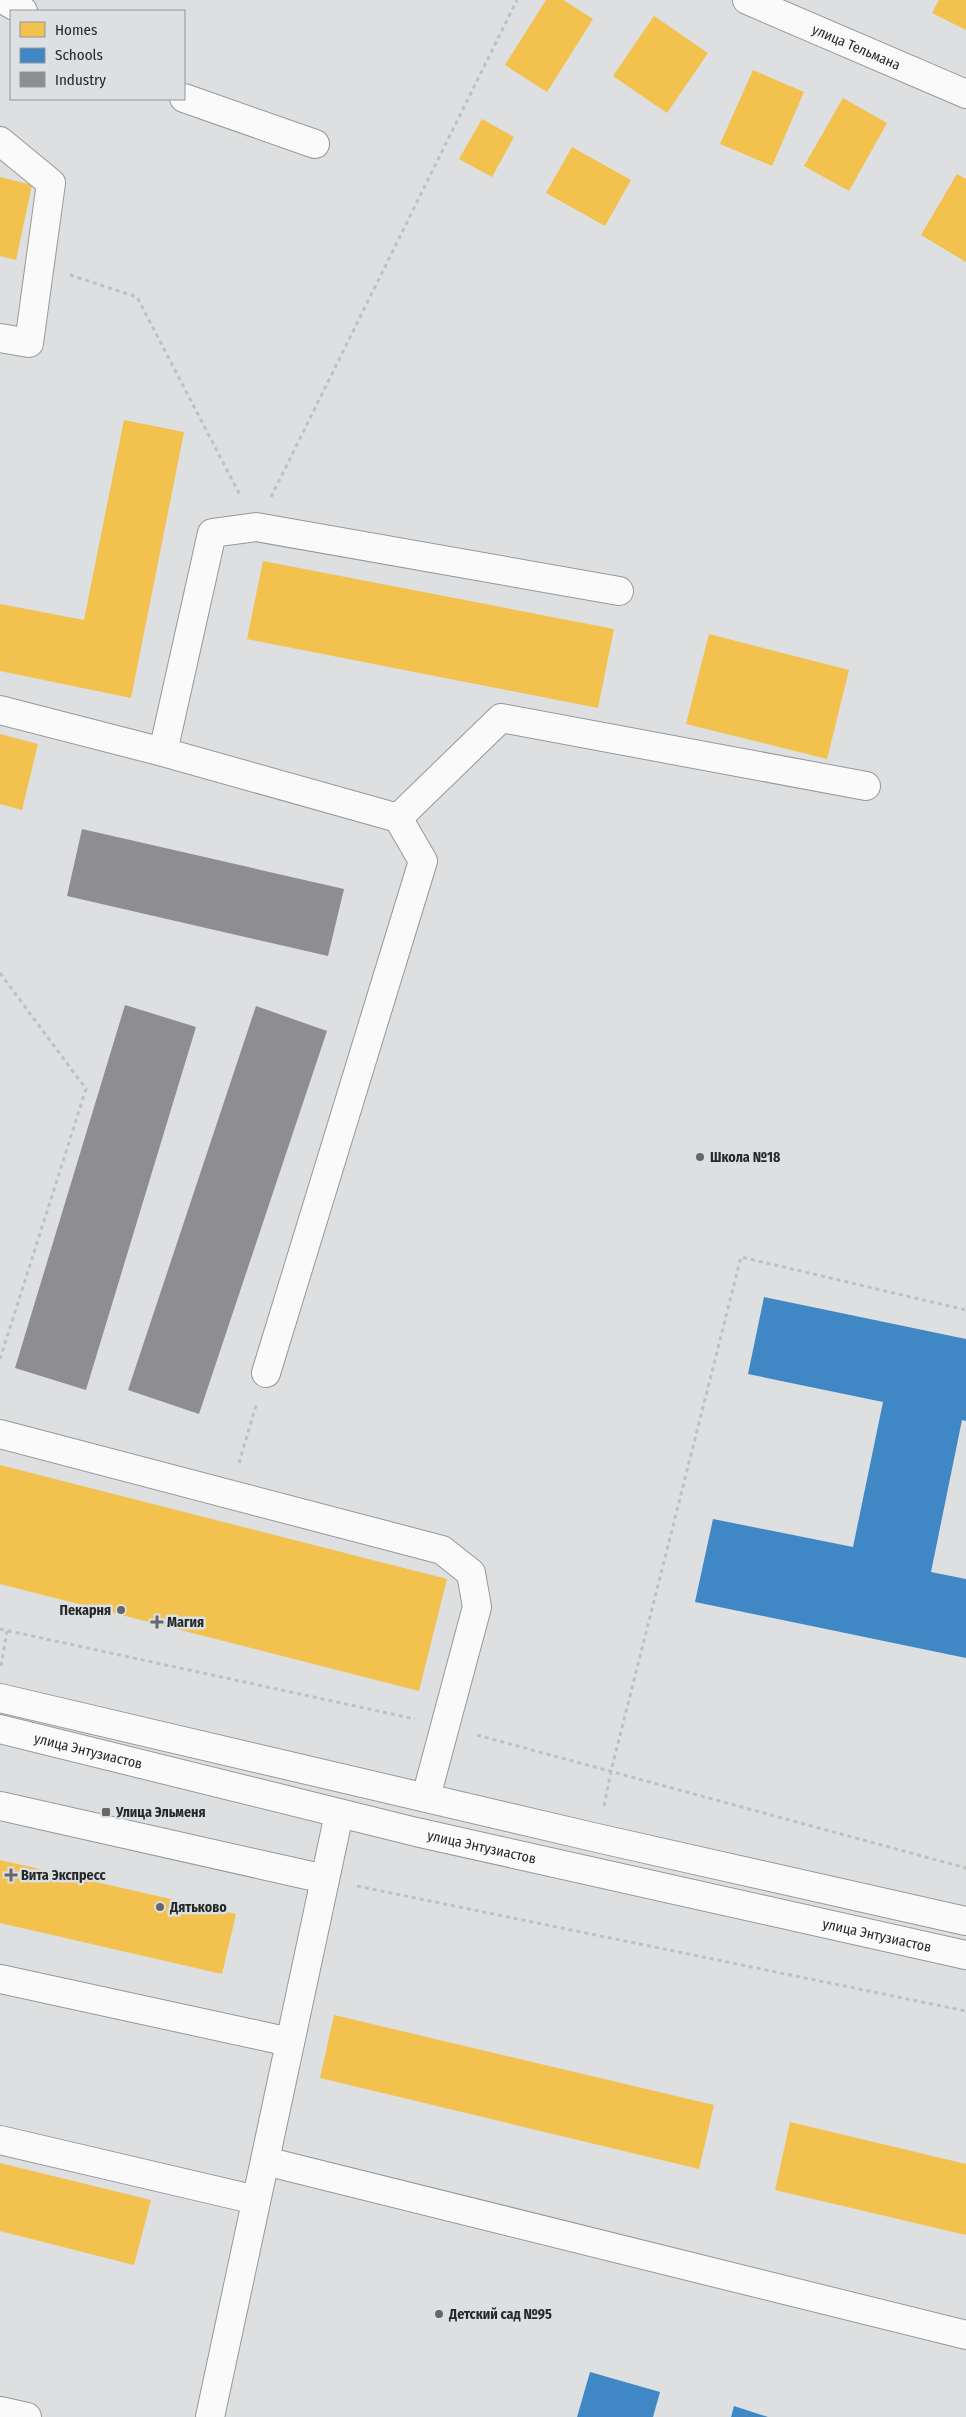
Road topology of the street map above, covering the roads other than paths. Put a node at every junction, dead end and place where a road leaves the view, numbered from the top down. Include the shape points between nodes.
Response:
1 (4, 0) edge
2 (747, 0) edge
3 (20, 10) edge
4 (966, 94) edge
5 (185, 98) edge
6 (0, 141) edge
7 (315, 144) dead end
8 (0, 338) edge
9 (620, 591) dead end
10 (0, 710) edge
11 (163, 752) junction
12 (866, 786) dead end
13 (398, 818) junction
14 (266, 1373) road end
15 (0, 1434) edge
16 (0, 1698) edge
17 (0, 1729) edge
18 (347, 1778) junction
19 (426, 1798) junction
20 (0, 1806) edge
21 (339, 1814) junction
22 (416, 1832) junction
23 (325, 1879) junction
24 (966, 1921) edge
25 (966, 1955) edge
26 (0, 1979) edge
27 (290, 2042) junction
28 (0, 2140) edge
29 (265, 2161) junction
30 (256, 2200) junction
31 (966, 2336) edge
32 (0, 2411) edge
33 (28, 2417) edge
34 (210, 2417) edge

1 - 3 main road
2 - 4 main road, улица Тельмана
5 - 7 main road
6 - 8 main road via 51,183 29,343
9 - 11 main road via 256,527 212,533
10 - 11 main road
11 - 13 main road
12 - 13 main road via 501,718
13 - 14 main road via 423,861
15 - 19 main road via 442,1550 471,1573 477,1607
16 - 18 main road
17 - 21 main road, улица Энтузиастов
18 - 19 main road
18 - 21 main road
19 - 22 main road
19 - 24 main road
20 - 23 main road
21 - 22 main road, улица Энтузиастов
21 - 23 main road
22 - 25 main road, улица Энтузиастов
23 - 27 main road
26 - 27 main road
27 - 29 main road
28 - 30 main road
29 - 30 main road
29 - 31 main road
30 - 34 main road
32 - 33 main road

